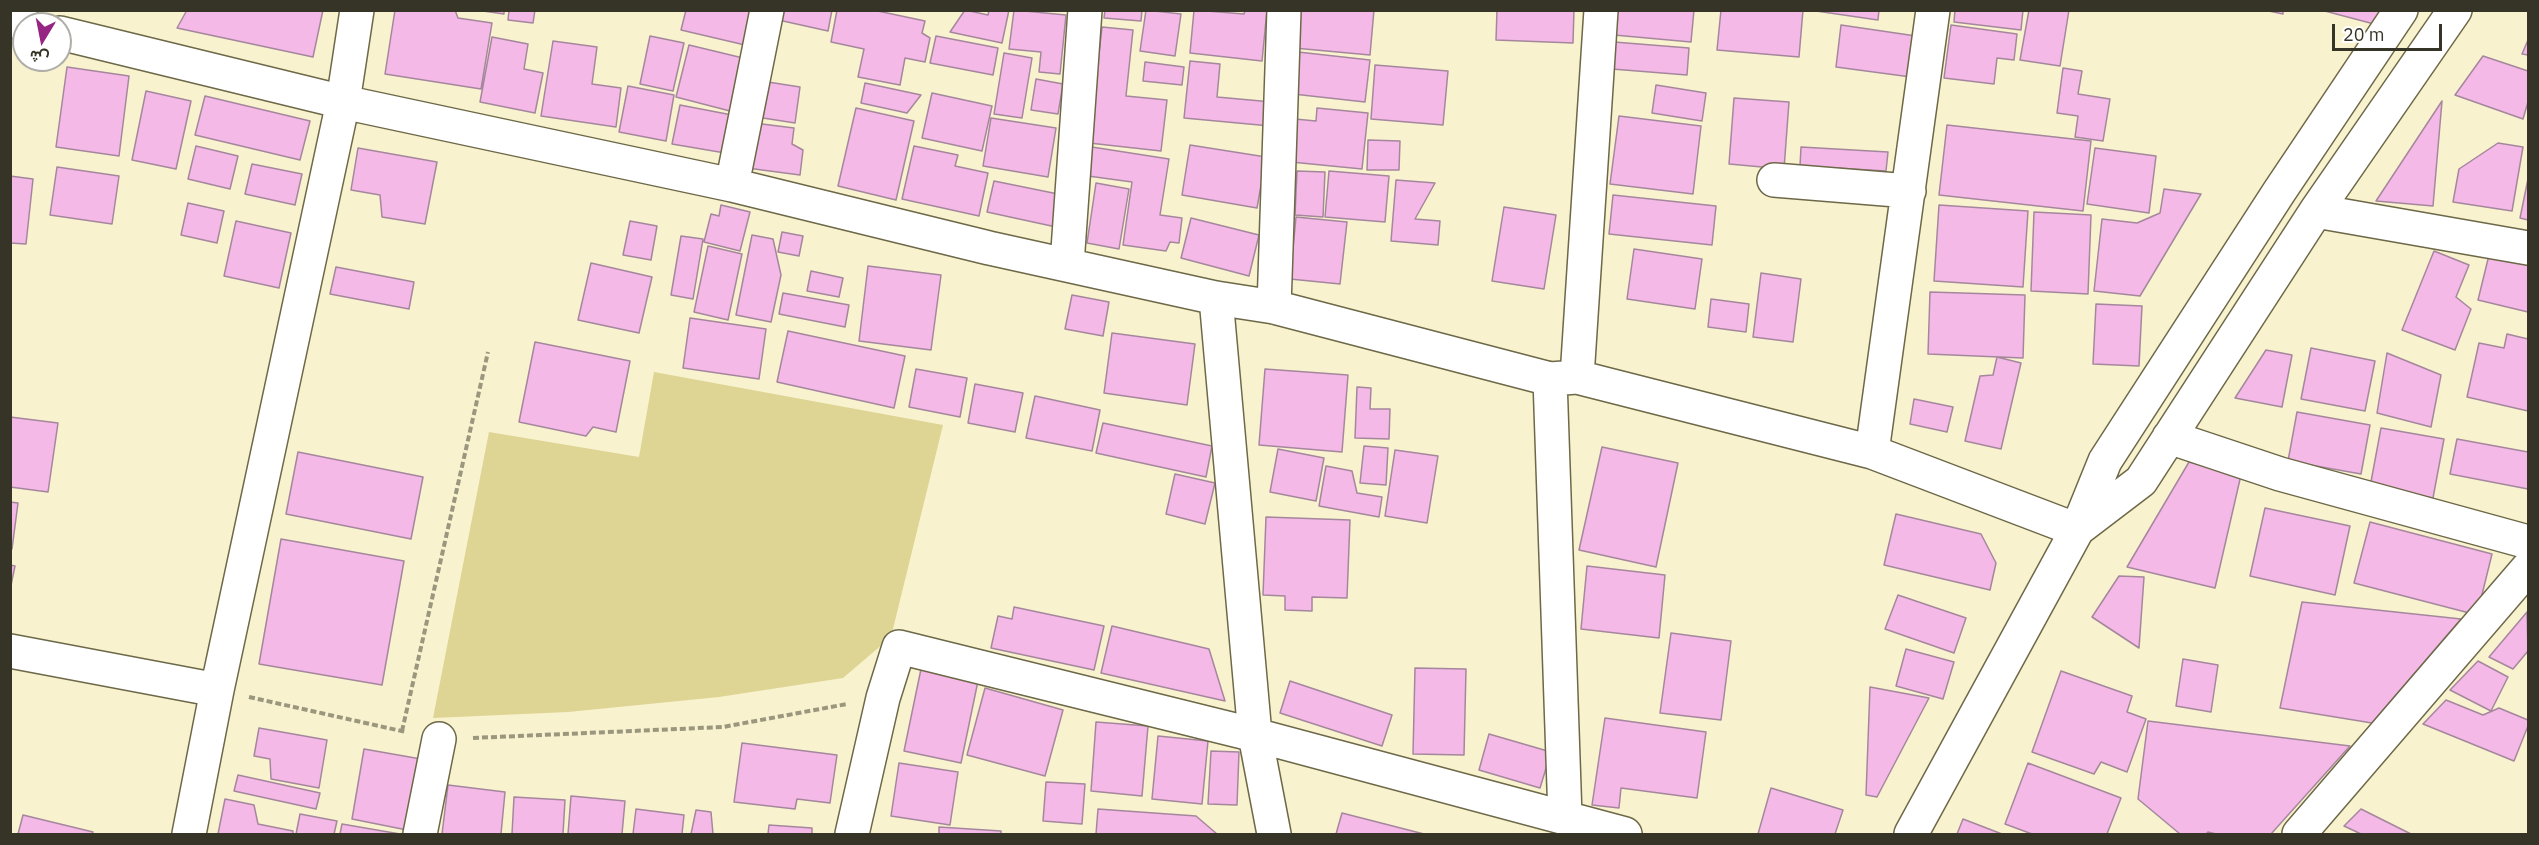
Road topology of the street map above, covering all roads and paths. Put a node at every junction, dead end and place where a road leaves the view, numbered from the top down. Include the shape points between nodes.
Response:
1 (357, 10) edge
2 (767, 10) edge
3 (1085, 10) edge
4 (1284, 10) edge
5 (1601, 10) edge
6 (1933, 10) edge
7 (2401, 10) edge
8 (2455, 10) edge
9 (72, 36) edge
10 (344, 102) junction
11 (1774, 180) dead end
12 (732, 185) junction
13 (1909, 191) junction
14 (2316, 211) junction
15 (2529, 248) edge
16 (1066, 264) junction
17 (1216, 298) junction
18 (1274, 308) junction
19 (488, 352) dead end
20 (1564, 378) junction
21 (2169, 437) junction
22 (1872, 452) junction
23 (2077, 530) junction
24 (2529, 542) edge
25 (2527, 573) edge
26 (10, 651) edge
27 (216, 690) junction
28 (883, 698) junction
29 (402, 731) junction
30 (1255, 735) junction
31 (439, 739) junction
32 (1565, 817) junction
33 (189, 834) edge
34 (420, 834) edge
35 (852, 834) edge
36 (1274, 834) edge
37 (1625, 834) edge
38 (1911, 834) edge
39 (2299, 834) edge

1 - 10 street
2 - 12 street
3 - 16 street
4 - 18 street
5 - 20 street
6 - 13 street
7 - 23 street via 2105,461
8 - 14 street
9 - 10 street
10 - 12 street
10 - 27 street
11 - 13 street
12 - 16 street
13 - 22 street
14 - 15 street
14 - 21 street
16 - 17 street
17 - 18 street
17 - 30 street
18 - 20 street
19 - 29 path
20 - 22 street
20 - 32 street
21 - 23 street via 2141,481
21 - 24 street via 2280,474
22 - 23 street
23 - 38 street
25 - 39 street
26 - 27 street
27 - 29 path
27 - 33 street
28 - 30 street via 899,647
28 - 31 path via 723,727
28 - 35 street
29 - 31 path
30 - 32 street
30 - 36 street
31 - 34 street
32 - 37 street

